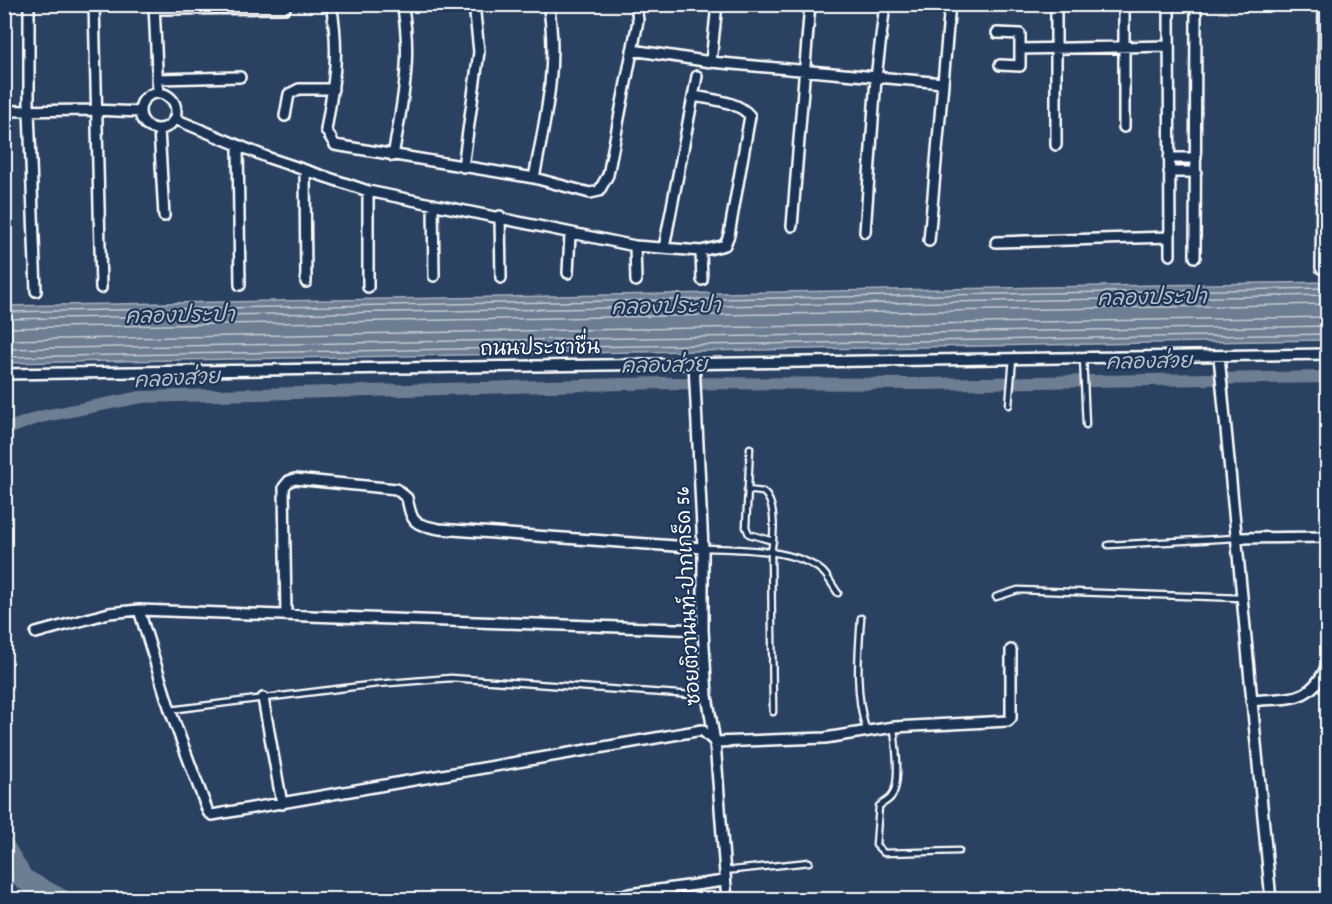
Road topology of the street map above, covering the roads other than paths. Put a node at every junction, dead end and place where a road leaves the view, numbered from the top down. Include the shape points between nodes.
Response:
1 (29, 4) edge
2 (94, 4) edge
3 (331, 4) edge
4 (402, 4) edge
5 (474, 4) edge
6 (548, 4) edge
7 (636, 4) edge
8 (717, 4) edge
9 (810, 4) edge
10 (885, 4) edge
11 (950, 4) edge
12 (1056, 4) edge
13 (1124, 4) edge
14 (1169, 4) edge
15 (1196, 4) edge
16 (1324, 4) edge
17 (155, 7) edge
18 (285, 8) dead end
19 (997, 33) dead end
20 (1169, 46) junction
21 (1124, 47) junction
22 (1055, 48) junction
23 (1020, 49) junction
24 (632, 50) junction
25 (711, 62) junction
26 (1000, 65) dead end
27 (804, 69) junction
28 (697, 76) dead end
29 (240, 77) dead end
30 (876, 78) junction
31 (157, 79) junction
32 (943, 83) junction
33 (333, 89) junction
34 (158, 92) junction
35 (1326, 94) edge
36 (694, 96) junction
37 (95, 110) junction
38 (4, 111) edge
39 (29, 111) junction
40 (140, 112) junction
41 (285, 116) dead end
42 (175, 119) junction
43 (1124, 127) dead end
44 (159, 129) junction
45 (1056, 145) dead end
46 (238, 147) junction
47 (393, 156) junction
48 (1169, 158) junction
49 (1196, 158) junction
50 (463, 166) junction
51 (305, 170) junction
52 (1169, 172) junction
53 (1196, 172) junction
54 (534, 178) junction
55 (368, 191) junction
56 (434, 204) junction
57 (164, 216) dead end
58 (500, 216) junction
59 (792, 226) dead end
60 (866, 232) dead end
61 (570, 235) junction
62 (1170, 237) junction
63 (929, 241) dead end
64 (996, 242) dead end
65 (635, 246) junction
66 (664, 248) junction
67 (701, 251) junction
68 (1170, 255) dead end
69 (1195, 257) dead end
70 (1321, 268) dead end
71 (568, 273) dead end
72 (435, 276) dead end
73 (501, 278) dead end
74 (702, 280) dead end
75 (636, 281) dead end
76 (306, 282) dead end
77 (240, 285) dead end
78 (368, 287) dead end
79 (100, 288) dead end
80 (36, 291) dead end
81 (1328, 354) edge
82 (1219, 356) junction
83 (1083, 357) junction
84 (1013, 358) junction
85 (694, 363) junction
86 (4, 374) edge
87 (1009, 405) dead end
88 (1086, 425) dead end
89 (750, 448) dead end
90 (747, 490) junction
91 (1328, 537) edge
92 (1236, 538) junction
93 (773, 541) junction
94 (1108, 545) dead end
95 (704, 548) junction
96 (771, 553) junction
97 (838, 593) dead end
98 (996, 597) dead end
99 (1241, 598) junction
100 (139, 610) junction
101 (286, 615) junction
102 (861, 618) dead end
103 (703, 630) junction
104 (36, 633) dead end
105 (1011, 650) dead end
106 (1328, 663) edge
107 (707, 696) junction
108 (263, 698) junction
109 (1251, 701) junction
110 (171, 710) junction
111 (773, 712) dead end
112 (894, 727) junction
113 (866, 730) junction
114 (715, 742) junction
115 (282, 804) junction
116 (959, 851) dead end
117 (809, 862) dead end
118 (724, 876) junction
119 (586, 900) edge
120 (727, 900) edge
121 (1270, 900) edge

1 - 39 street
2 - 37 street
3 - 33 street via 337,37
4 - 47 street via 407,29 406,78
5 - 50 street via 479,52
6 - 54 street via 548,104
7 - 24 street via 638,21
8 - 25 street
9 - 27 street
10 - 30 street
11 - 32 street
12 - 22 street
13 - 21 street
14 - 20 street
15 - 49 street
16 - 35 street
17 - 18 street
17 - 31 street
19 - 23 street via 1020,34
20 - 21 street
20 - 48 street
21 - 22 street
21 - 43 street
22 - 23 street
22 - 45 street
23 - 26 street via 1020,66
24 - 25 street
24 - 54 street via 608,175 599,191 590,193
25 - 27 street
27 - 30 street
27 - 59 street
28 - 36 street
29 - 31 street
30 - 32 street
30 - 60 street
31 - 34 street
32 - 63 street
33 - 41 street via 294,90 289,94
33 - 47 street via 326,130 329,140 335,145
34 - 40 street via 148,95
34 - 42 street via 174,101
35 - 70 street
36 - 66 street
36 - 67 street via 730,103 750,116 729,235 725,245
37 - 39 street
37 - 40 street
37 - 79 street
38 - 39 street
39 - 80 street
40 - 44 street via 147,125
42 - 44 street
42 - 46 street
44 - 57 street
46 - 51 street
46 - 77 street
47 - 50 street
48 - 49 street
48 - 52 street
49 - 53 street
50 - 54 street
51 - 55 street
51 - 76 street
52 - 53 street
52 - 62 street
53 - 69 street
55 - 56 street
55 - 78 street
56 - 58 street
56 - 72 street
58 - 61 street
58 - 73 street
61 - 65 street
61 - 71 street
62 - 64 street
62 - 68 street
65 - 66 street
65 - 75 street
66 - 67 street
67 - 74 street
81 - 82 street, ถนนประชาชื่น
82 - 83 street, ถนนประชาชื่น
82 - 92 street
83 - 84 street, ถนนประชาชื่น
83 - 88 lane
84 - 85 street, ถนนประชาชื่น
84 - 87 lane
85 - 86 street, ถนนประชาชื่น
85 - 95 street, ซอยติวานนท์-ปากเกร็ด 56
89 - 90 lane
90 - 93 lane via 763,492 770,501
90 - 93 lane via 749,534
91 - 92 street
92 - 94 lane
92 - 99 street
93 - 96 lane
95 - 96 lane
95 - 101 street via 439,529 416,523 411,518 407,498 396,489 295,479 284,487
95 - 103 street, ซอยติวานนท์-ปากเกร็ด 56
96 - 97 lane via 822,571
96 - 111 lane
98 - 99 lane via 1017,590
99 - 109 street
100 - 101 street
100 - 104 street
100 - 110 street
101 - 103 street
102 - 113 lane via 856,679
103 - 107 street, ซอยติวานนท์-ปากเกร็ด 56
105 - 112 street via 1011,718
106 - 109 street via 1312,690 1296,696
107 - 108 lane via 475,678 376,684
107 - 114 street, ซอยติวานนท์-ปากเกร็ด 56
108 - 110 lane
108 - 115 street
109 - 121 street
110 - 115 street via 208,812 219,815
112 - 113 street
112 - 116 lane via 895,789 879,806 876,845 884,853
113 - 114 street via 825,738
114 - 115 street via 702,730
114 - 118 street, ซอยติวานนท์-ปากเกร็ด 56
117 - 118 lane
118 - 119 street
118 - 120 street, ซอยติวานนท์-ปากเกร็ด 56

